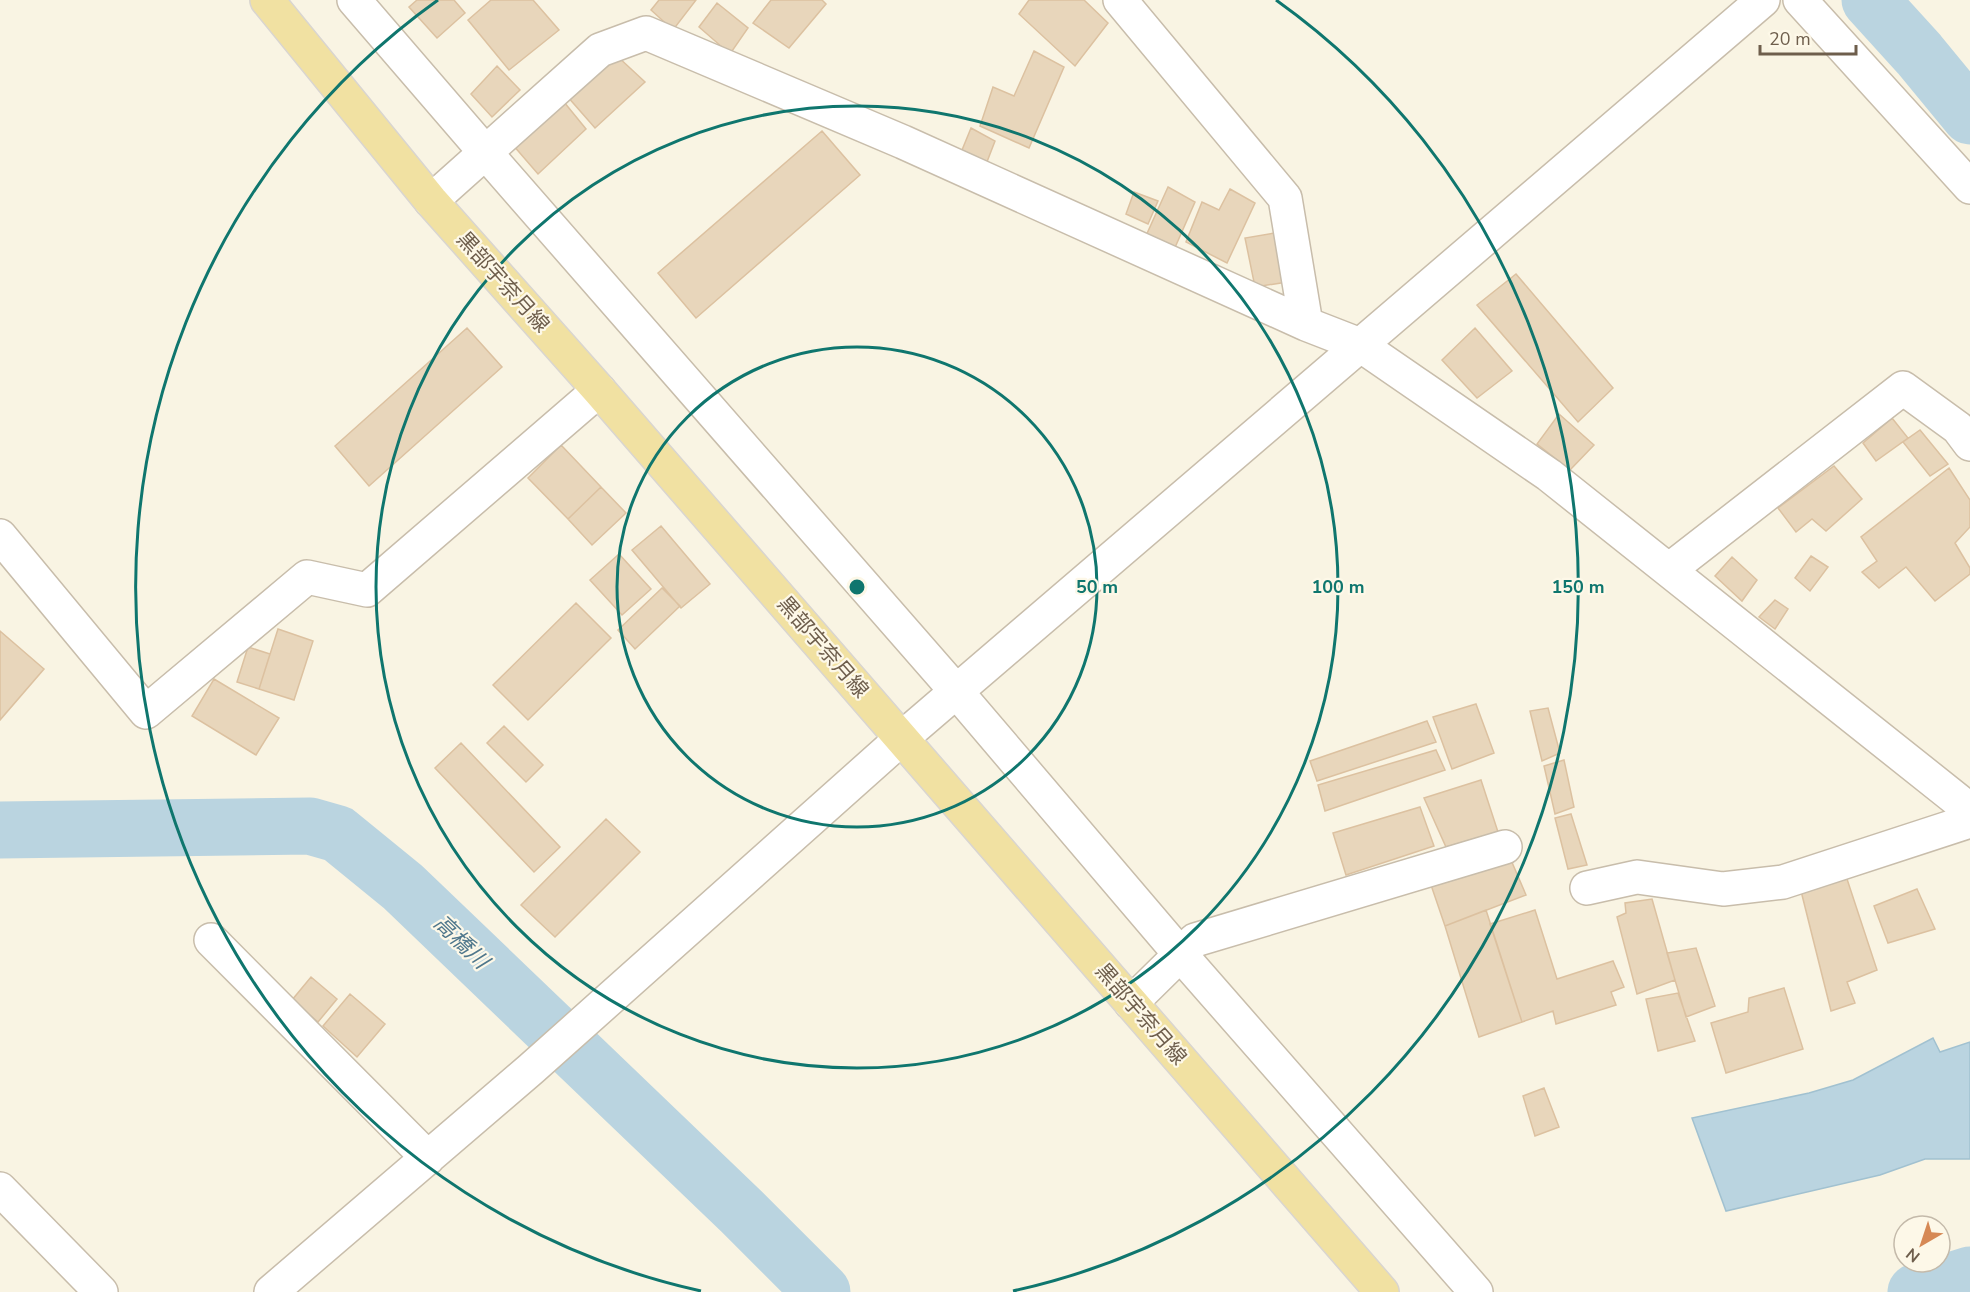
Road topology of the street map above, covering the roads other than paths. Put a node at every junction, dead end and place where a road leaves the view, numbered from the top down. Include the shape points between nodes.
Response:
1 (267, 0) edge
2 (354, 0) edge
3 (1120, 0) edge
4 (1763, 0) edge
5 (1800, 0) edge
6 (485, 152) junction
7 (1970, 187) edge
8 (431, 201) junction
9 (1306, 324) junction
10 (1360, 345) junction
11 (599, 390) junction
12 (1970, 444) edge
13 (0, 536) edge
14 (1669, 570) junction
15 (956, 691) junction
16 (902, 738) junction
17 (1970, 810) edge
18 (1970, 821) edge
19 (1506, 848) dead end
20 (1587, 888) dead end
21 (211, 940) dead end
22 (1180, 954) junction
23 (1131, 1003) junction
24 (428, 1158) junction
25 (0, 1189) edge
26 (100, 1292) edge
27 (271, 1292) edge
28 (1382, 1292) edge
29 (1476, 1292) edge

1 - 8 main road, 黒部宇奈月線
2 - 6 street
3 - 9 street via 1285,198
4 - 10 street
5 - 7 street
6 - 8 street
6 - 9 street via 600,50 645,33 903,142
6 - 15 street
8 - 11 main road, 黒部宇奈月線
9 - 10 street
10 - 14 street via 1549,475
10 - 15 street
11 - 13 street via 367,590 307,577 146,712
11 - 16 main road, 黒部宇奈月線
12 - 14 street via 1958,428 1903,388
14 - 17 street
15 - 16 street
15 - 22 street
16 - 23 main road, 黒部宇奈月線
16 - 24 street
18 - 20 street via 1783,882 1723,889 1637,877
19 - 22 street via 1195,940
21 - 24 street
22 - 23 street
22 - 29 street
23 - 28 main road, 黒部宇奈月線
24 - 27 street
25 - 26 street

